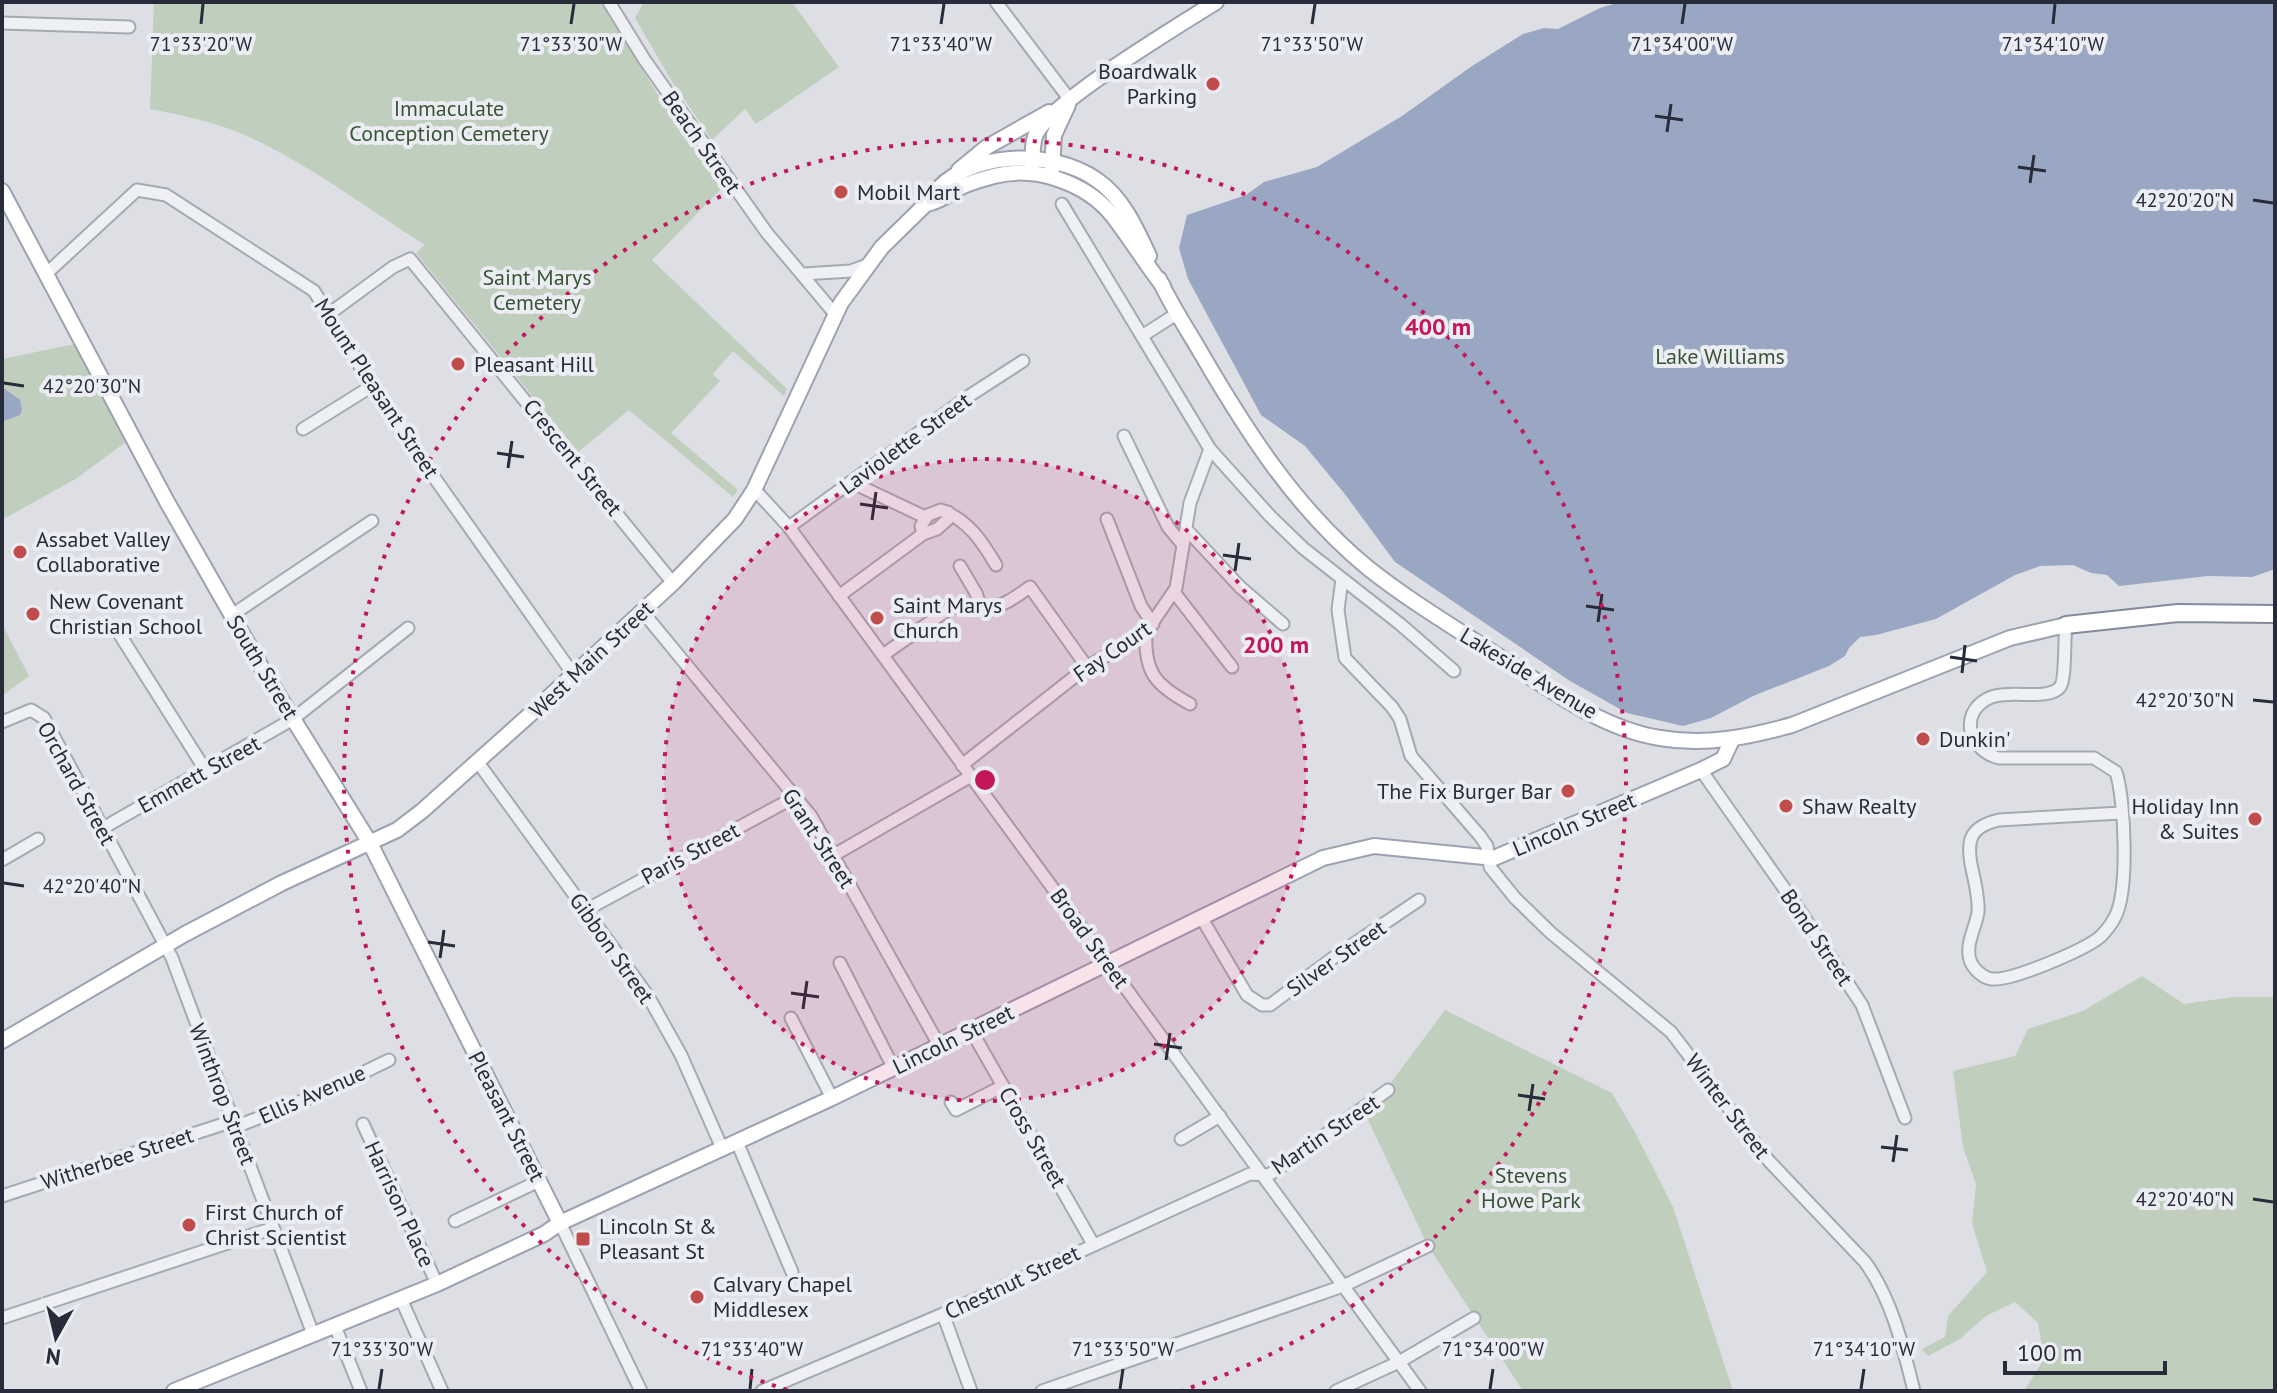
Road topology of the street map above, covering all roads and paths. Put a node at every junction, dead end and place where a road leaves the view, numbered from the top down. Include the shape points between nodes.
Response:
1 (996, 2) edge
2 (1216, 2) edge
3 (616, 4) edge
4 (2, 23) edge
5 (129, 27) dead end
6 (1070, 100) junction
7 (1032, 157) junction
8 (1052, 160) junction
9 (1031, 173) junction
10 (1053, 177) junction
11 (952, 179) junction
12 (2, 191) edge
13 (926, 204) junction
14 (1062, 204) dead end
15 (867, 265) junction
16 (47, 273) junction
17 (804, 274) junction
18 (1163, 286) junction
19 (1178, 313) junction
20 (329, 314) junction
21 (835, 314) junction
22 (1142, 336) junction
23 (1023, 361) dead end
24 (372, 386) junction
25 (303, 429) dead end
26 (1124, 436) dead end
27 (1210, 449) junction
28 (851, 482) junction
29 (754, 489) junction
30 (948, 512) junction
31 (925, 517) junction
32 (1107, 519) dead end
33 (372, 521) dead end
34 (789, 527) junction
35 (1186, 529) junction
36 (923, 534) junction
37 (1183, 545) junction
38 (996, 565) dead end
39 (960, 566) dead end
40 (1342, 579) junction
41 (673, 583) junction
42 (1174, 592) junction
43 (839, 596) junction
44 (981, 608) junction
45 (642, 611) junction
46 (2275, 614) edge
47 (232, 615) junction
48 (1283, 624) dead end
49 (2066, 625) junction
50 (115, 627) dead end
51 (408, 628) dead end
52 (1150, 628) junction
53 (883, 655) junction
54 (1087, 667) junction
55 (1232, 667) dead end
56 (1454, 671) dead end
57 (573, 674) junction
58 (1190, 704) dead end
59 (293, 719) junction
60 (2, 722) edge
61 (1732, 740) junction
62 (477, 761) junction
63 (962, 765) junction
64 (1701, 770) junction
65 (206, 771) junction
66 (971, 776) junction
67 (795, 797) junction
68 (2121, 813) junction
69 (103, 828) junction
70 (38, 839) dead end
71 (370, 843) junction
72 (834, 855) junction
73 (1488, 858) junction
74 (2, 860) edge
75 (1419, 900) dead end
76 (586, 910) junction
77 (1201, 917) junction
78 (165, 945) junction
79 (1107, 962) junction
80 (840, 963) dead end
81 (791, 1018) dead end
82 (971, 1030) junction
83 (2, 1041) edge
84 (939, 1045) junction
85 (389, 1060) dead end
86 (893, 1067) junction
87 (1003, 1086) junction
88 (1388, 1090) dead end
89 (832, 1098) junction
90 (951, 1102) dead end
91 (1220, 1116) junction
92 (1905, 1118) dead end
93 (234, 1124) junction
94 (363, 1124) dead end
95 (1181, 1139) dead end
96 (737, 1142) junction
97 (722, 1148) junction
98 (1261, 1173) junction
99 (539, 1181) junction
100 (2, 1196) edge
101 (455, 1221) dead end
102 (560, 1223) junction
103 (273, 1228) junction
104 (1093, 1244) junction
105 (1428, 1246) dead end
106 (792, 1272) dead end
107 (437, 1284) junction
108 (1343, 1286) junction
109 (401, 1299) junction
110 (943, 1314) junction
111 (2, 1318) edge
112 (1474, 1318) dead end
113 (335, 1326) junction
114 (313, 1334) junction
115 (1399, 1362) junction
116 (767, 1390) edge
117 (174, 1391) edge
118 (361, 1391) edge
119 (442, 1391) edge
120 (641, 1391) edge
121 (971, 1391) edge
122 (1042, 1391) edge
123 (1336, 1391) edge
124 (1420, 1391) edge
125 (1914, 1391) edge

1 - 6 street
2 - 6 main road
3 - 17 street, Beach Street via 644,59 758,221
4 - 5 street
6 - 7 main road via 1036,133
6 - 8 main road via 1054,135
6 - 11 main road via 980,152
7 - 8 main road, Lakeside Avenue
7 - 9 main road
7 - 11 main road, Lakeside Avenue via 985,163
8 - 10 main road
8 - 18 main road, Lakeside Avenue via 1096,179 1119,201
9 - 10 main road, West Main Street
9 - 13 main road, West Main Street via 1000,174
10 - 18 main road, Lakeside Avenue via 1112,214
11 - 13 main road, Lakeside Avenue
12 - 16 main road, South Street
13 - 15 main road, West Main Street
14 - 22 street, Lakeside Avenue
15 - 17 street
15 - 21 main road, West Main Street
16 - 20 street, Mount Pleasant Street via 137,190 153,192 166,195 314,291
16 - 47 main road, South Street
17 - 21 street, Beach Street
18 - 19 main road, Lakeside Avenue
19 - 22 street
19 - 61 main road, Lakeside Avenue via 1281,477 1368,568 1563,698 1612,723 1673,740
20 - 24 street, Mount Pleasant Street
20 - 41 street, Crescent Street via 410,259
21 - 29 main road, West Main Street
22 - 27 street, Lakeside Avenue
23 - 28 street, Laviolette Street
24 - 25 street
24 - 57 street, Mount Pleasant Street
26 - 37 street via 1168,527
27 - 35 street, Fay Court
27 - 40 street, Lakeside Avenue via 1270,516
28 - 31 street
28 - 34 street, Laviolette Street
29 - 34 street, Broad Street
29 - 41 main road, West Main Street via 735,519
30 - 31 street
30 - 36 street via 944,524
30 - 38 street via 978,534
31 - 36 street
32 - 52 street
33 - 47 street
34 - 43 street, Broad Street
35 - 37 street, Fay Court
35 - 48 street
36 - 43 street
37 - 42 street, Fay Court
39 - 44 street
40 - 56 street, Lakeside Avenue
40 - 73 street, Winter Street via 1338,610 1345,658 1392,707 1411,756 1480,836
41 - 45 main road, West Main Street
42 - 52 street, Fay Court
42 - 55 street
43 - 53 street, Broad Street
44 - 53 street via 950,608
44 - 54 street via 1002,605 1030,587
45 - 57 main road, West Main Street
45 - 67 street, Grant Street
46 - 49 highway, Lakeside Avenue via 2178,613
47 - 59 main road, South Street
49 - 61 main road, Lakeside Avenue via 2010,638 1792,725
49 - 68 street via 2061,687 1984,700 1974,710 1974,742 1985,755 1999,758 2094,758 2106,763 2121,788
50 - 65 street
51 - 59 street, Emmett Street
52 - 54 street, Fay Court
52 - 58 street via 1145,655 1149,670 1165,689
53 - 63 street, Broad Street
54 - 63 street, Fay Court
57 - 62 main road, West Main Street
59 - 65 street, Emmett Street
59 - 71 main road, South Street
60 - 69 street, Orchard Street via 31,710 44,718
61 - 64 main road, Lincoln Street via 1723,759
62 - 71 main road, West Main Street via 408,822
62 - 76 street, Gibbon Street
63 - 66 street, Broad Street
64 - 73 main road, Lincoln Street
64 - 92 street, Bond Street via 1862,1005
65 - 69 street, Emmett Street
66 - 72 street
66 - 79 street, Broad Street
67 - 72 street, Grant Street
67 - 76 street, Paris Street
68 - 68 street via 2121,898 2101,936 2011,977 1980,974 1970,960 1978,910 1968,847 1973,833 1999,820
69 - 78 street, Orchard Street
70 - 74 street
71 - 78 main road, West Main Street
71 - 99 main road, Pleasant Street
72 - 84 street, Grant Street
73 - 77 main road, Lincoln Street via 1398,847 1356,850 1323,858
73 - 125 street, Winter Street via 1515,898 1551,933 1671,1032 1769,1161 1865,1262 1894,1321
75 - 77 street, Silver Street via 1270,1005 1247,995
76 - 97 street, Gibbon Street via 648,996
77 - 79 main road, Lincoln Street
78 - 83 main road, West Main Street
78 - 93 street, Winthrop Street
79 - 82 main road, Lincoln Street
79 - 91 street, Broad Street
80 - 86 street
81 - 89 street
82 - 84 main road, Lincoln Street
82 - 87 street, Cross Street
84 - 86 main road, Lincoln Street
85 - 93 street, Ellis Avenue via 315,1096
86 - 89 main road, Lincoln Street
87 - 90 street via 956,1110
87 - 104 street, Cross Street
88 - 98 street, Martin Street via 1269,1175
89 - 96 main road, Lincoln Street
91 - 95 street
91 - 98 street, Broad Street
93 - 100 street, Witherbee Street
93 - 103 street, Winthrop Street
94 - 107 street, Harrison Place
96 - 97 main road, Lincoln Street
96 - 106 street
97 - 102 main road, Lincoln Street
98 - 104 street, Chestnut Street
98 - 108 street, Broad Street
99 - 101 street
99 - 102 main road, Pleasant Street
102 - 107 main road, Lincoln Street
102 - 120 street, Pleasant Street
103 - 111 street
103 - 114 street, Winthrop Street
104 - 110 street, Chestnut Street
105 - 108 street
107 - 109 main road, Lincoln Street
108 - 115 street, Broad Street
108 - 122 street
109 - 113 main road, Lincoln Street
109 - 119 street
110 - 116 street, Chestnut Street
110 - 121 street
112 - 115 street
113 - 114 main road, Lincoln Street
113 - 118 street
114 - 117 main road, Lincoln Street
115 - 123 street
115 - 124 street, Broad Street

